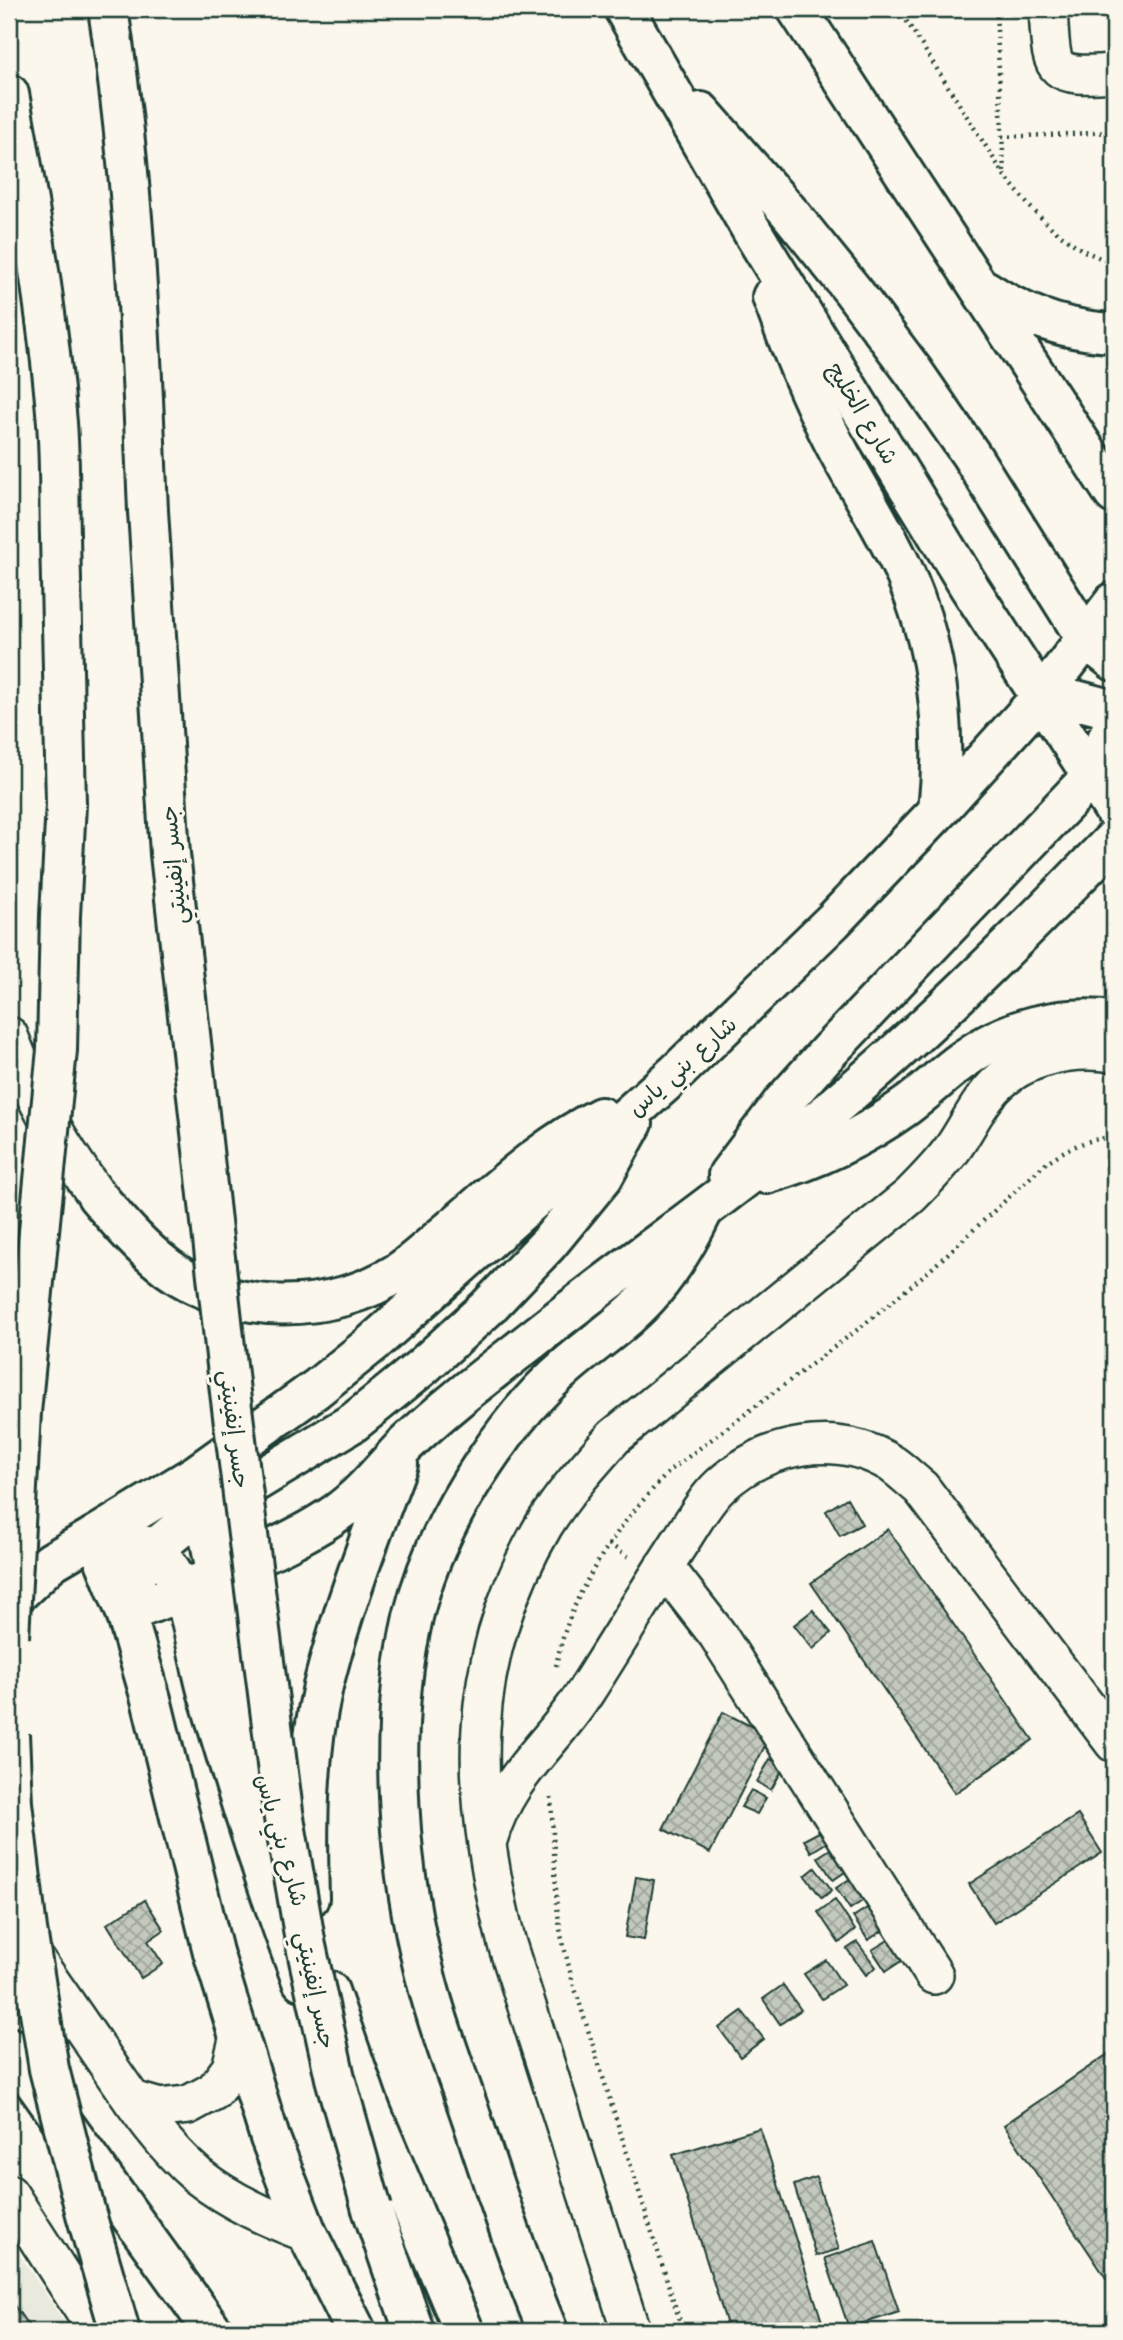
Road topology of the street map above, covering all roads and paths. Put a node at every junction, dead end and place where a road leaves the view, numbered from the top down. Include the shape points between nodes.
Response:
1 (108, 9) edge
2 (624, 9) edge
3 (797, 9) edge
4 (899, 9) edge
5 (996, 9) edge
6 (1048, 9) edge
7 (654, 62) junction
8 (1114, 74) edge
9 (9, 94) edge
10 (1114, 132) edge
11 (1002, 137) junction
12 (1004, 175) junction
13 (752, 231) junction
14 (1114, 264) edge
15 (979, 286) junction
16 (1114, 333) edge
17 (1114, 494) edge
18 (1114, 602) edge
19 (1100, 650) edge
20 (1040, 698) junction
21 (1114, 710) edge
22 (1114, 723) edge
23 (1091, 777) junction
24 (1114, 810) edge
25 (938, 811) junction
26 (1114, 839) edge
27 (1114, 1021) edge
28 (9, 1036) edge
29 (1114, 1053) edge
30 (648, 1097) junction
31 (740, 1182) junction
32 (97, 1196) joint
33 (703, 1212) junction
34 (405, 1445) junction
35 (197, 1474) junction
36 (204, 1514) junction
37 (95, 1536) junction
38 (609, 1544) dead end
39 (157, 1547) junction
40 (648, 1562) junction
41 (199, 1584) junction
42 (9, 1602) edge
43 (126, 1613) junction
44 (9, 1637) edge
45 (9, 1734) edge
46 (1106, 1757) edge
47 (1114, 1791) edge
48 (486, 1848) junction
49 (310, 1935) junction
50 (20, 1937) dead end
51 (934, 1975) dead end
52 (238, 2040) junction
53 (9, 2047) edge
54 (132, 2100) junction
55 (9, 2194) edge
56 (307, 2233) junction
57 (443, 2284) junction
58 (333, 2288) junction
59 (97, 2331) edge
60 (120, 2331) edge
61 (213, 2331) edge
62 (334, 2331) edge
63 (356, 2331) edge
64 (414, 2331) edge
65 (464, 2331) edge
66 (548, 2331) edge
67 (631, 2331) edge

1 - 64 main road, جسر إنفينيتي, bridge via 137,265 172,868 230,1392 283,1812 335,2078
2 - 7 main road, شارع الخليج
3 - 15 main road
4 - 12 path
5 - 11 path
6 - 8 street via 1052,59 1059,69 1080,76
7 - 13 main road, شارع الخليج
7 - 19 main road via 723,135 876,321
9 - 44 main road, bridge via 26,185 57,424 66,804 57,1050 21,1412
10 - 11 path
11 - 12 path
12 - 14 path via 1054,230 1082,250
13 - 20 main road, شارع الخليج
13 - 25 main road via 790,347 918,608 941,708
15 - 16 main road via 1034,317 1064,327
15 - 17 main road
18 - 19 main road, شارع بني ياس
19 - 20 main road, شارع بني ياس
20 - 21 main road
20 - 23 main road, شارع الخليج
20 - 25 main road, شارع بني ياس
22 - 23 main road
23 - 24 main road, شارع الخليج
23 - 33 main road via 783,1102
25 - 30 main road, شارع بني ياس via 765,988
26 - 31 main road via 943,1010
27 - 31 main road via 1061,1020 1009,1034 962,1060 906,1107 867,1131 805,1161
28 - 32 street via 46,1120
29 - 48 street via 1046,1055 1014,1070 989,1092 953,1149 909,1196 656,1401 614,1437 576,1479 519,1574 492,1655 479,1737
30 - 32 main road via 582,1126 551,1146 399,1272 350,1295 324,1301 270,1304 214,1293 170,1269
30 - 35 main road, شارع بني ياس via 373,1343
30 - 36 main road via 603,1177 487,1308 354,1422
31 - 33 main road
33 - 34 main road via 570,1309
33 - 66 main road via 672,1268 651,1293 531,1402 471,1481 428,1570 413,1617 401,1700 398,1787 405,1874 421,1960 496,2191
34 - 41 main road via 340,1511 302,1535
34 - 49 main road via 348,1597 323,1688 311,1769
35 - 36 main road, شارع بني ياس
35 - 37 main road, شارع بني ياس
36 - 39 main road
36 - 41 main road, شارع بني ياس
37 - 39 main road
37 - 42 main road, شارع بني ياس via 51,1562
37 - 43 main road
38 - 40 path
39 - 41 main road via 165,1562
39 - 43 main road via 138,1571 128,1593
40 - 46 street via 718,1487 747,1464 782,1449 819,1444 856,1449 891,1464 920,1488
40 - 48 street via 584,1695 509,1790 494,1818
40 - 51 street via 717,1634
41 - 43 main road
41 - 49 main road, شارع بني ياس via 240,1687
41 - 57 main road via 203,1678 290,1950 386,2180
43 - 52 main road
45 - 60 main road, bridge via 27,1930 49,2069
46 - 47 path
48 - 67 street via 507,1944
49 - 57 main road, شارع بني ياس via 372,2111
50 - 54 street
52 - 54 street via 231,2068 214,2091 188,2105 160,2108
52 - 56 main road
53 - 61 main road
54 - 56 street via 197,2175 232,2200
55 - 59 street
56 - 58 main road
57 - 65 main road, شارع بني ياس
58 - 62 street
58 - 63 main road

